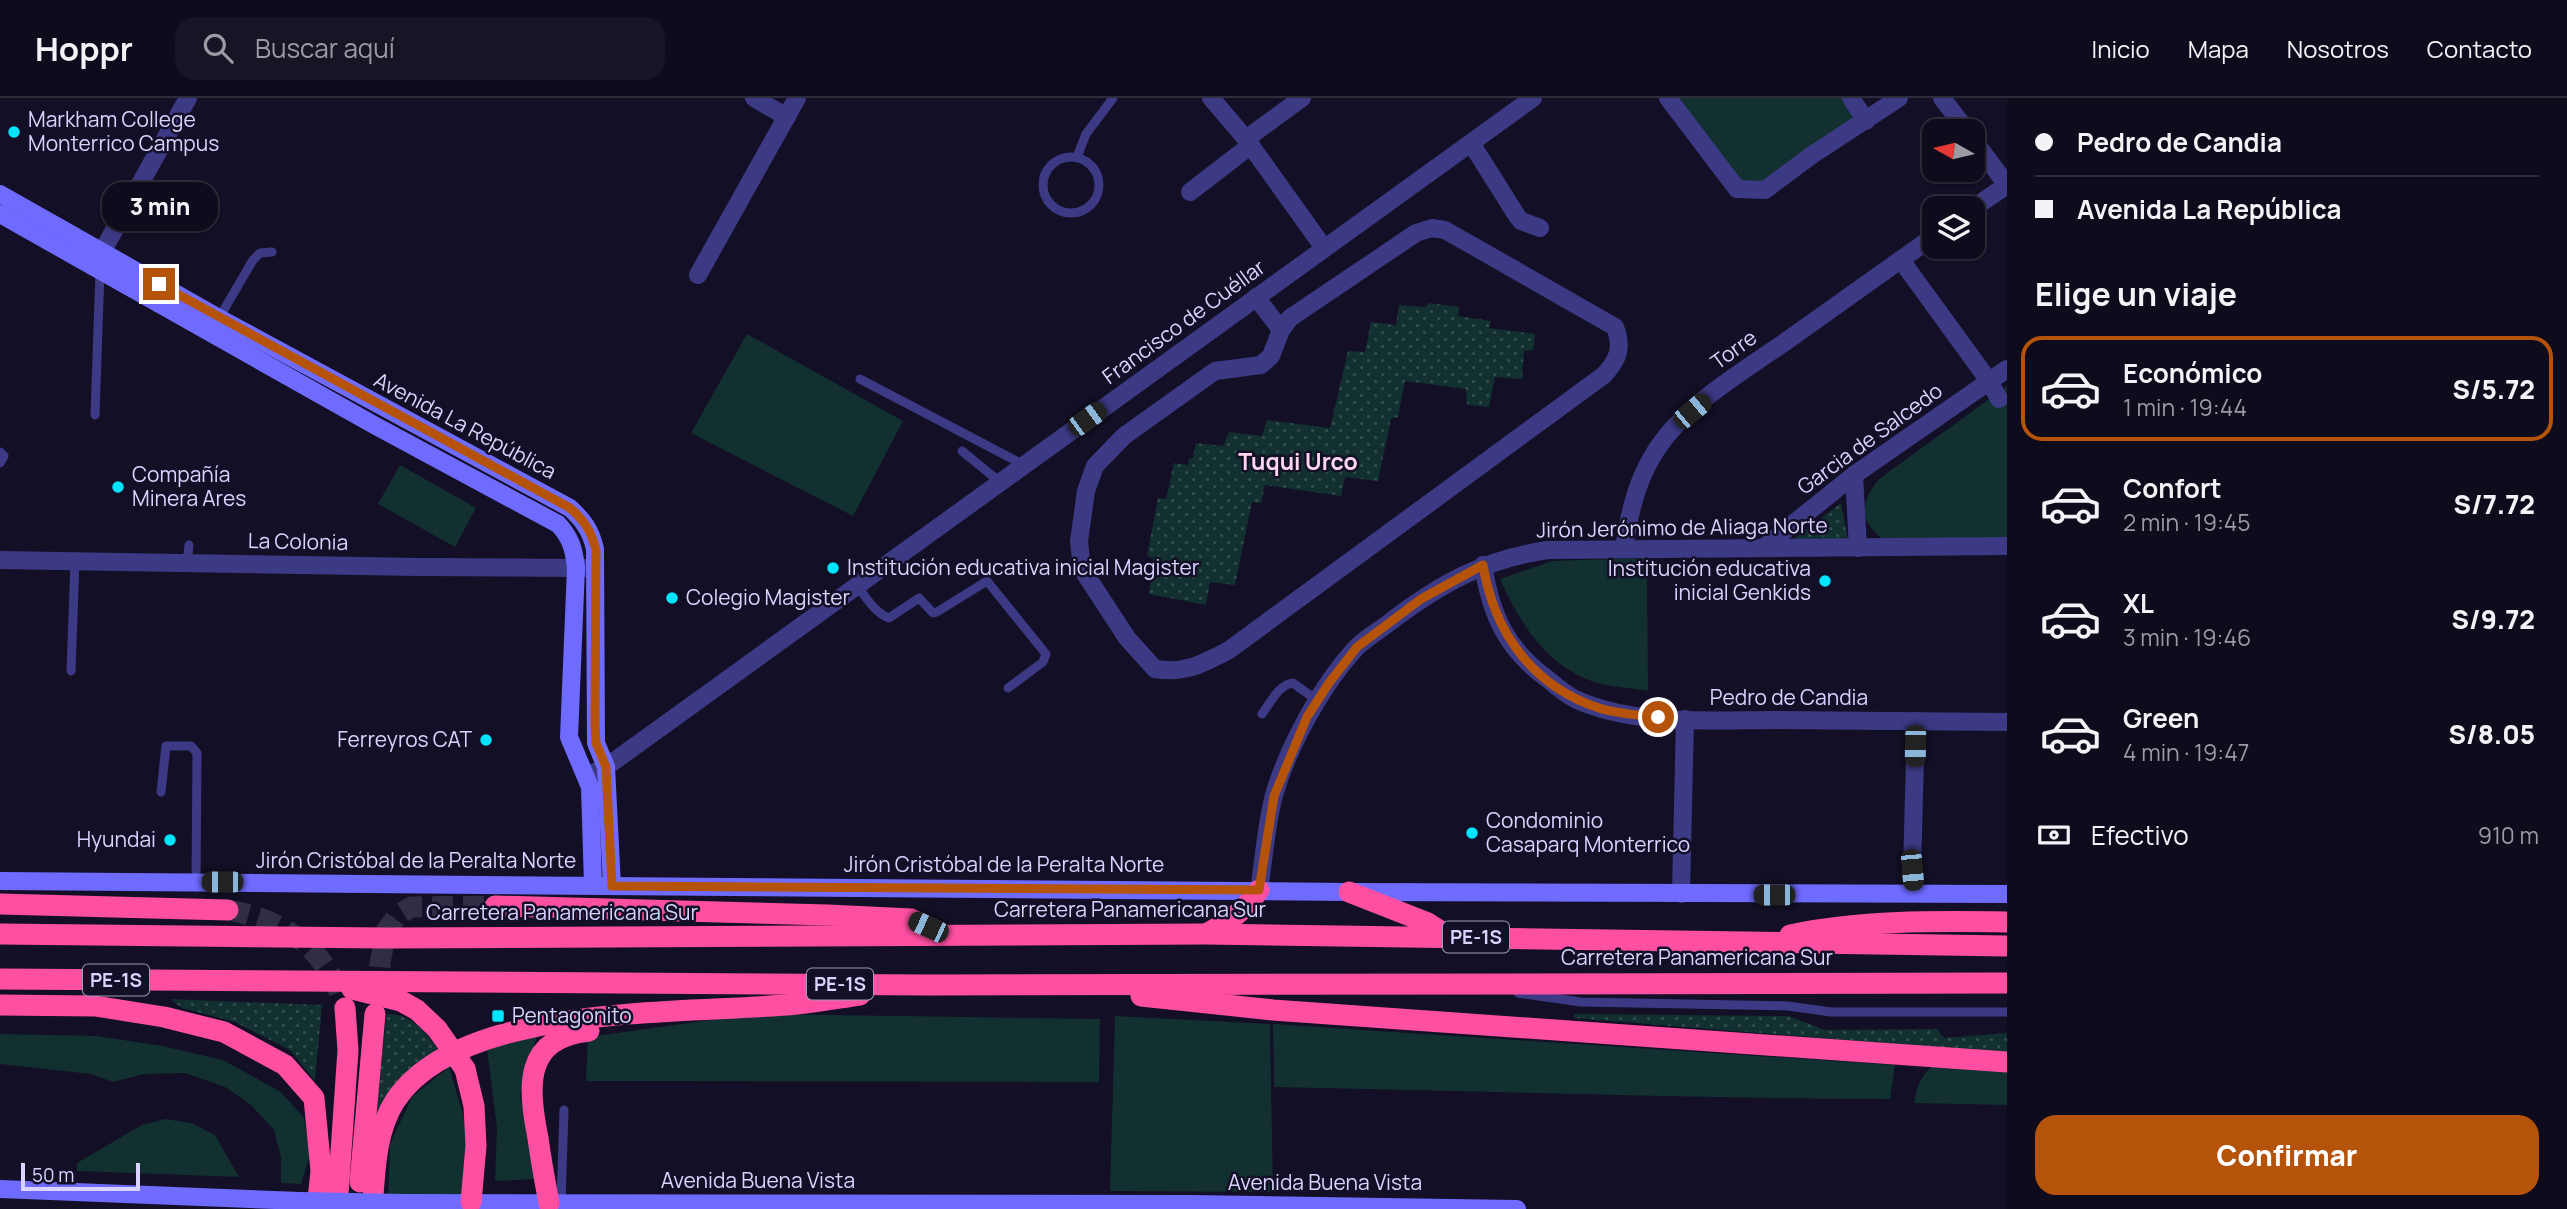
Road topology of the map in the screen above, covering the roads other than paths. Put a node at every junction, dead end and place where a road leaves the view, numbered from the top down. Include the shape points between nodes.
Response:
1 (188, 98) edge
2 (754, 98) edge
3 (797, 98) edge
4 (1113, 98) edge
5 (1211, 98) edge
6 (1302, 98) edge
7 (1533, 98) edge
8 (1669, 98) edge
9 (1851, 98) edge
10 (1899, 98) edge
11 (1942, 98) edge
12 (787, 117) junction
13 (1958, 119) edge
14 (1866, 121) junction
15 (1249, 142) junction
16 (1471, 143) junction
17 (1985, 155) edge
18 (1077, 157) junction
19 (2007, 185) edge
20 (1190, 192) dead end
21 (0, 194) edge
22 (1985, 200) edge
23 (0, 214) edge
24 (1540, 228) dead end
25 (1922, 245) edge
26 (1324, 248) junction
27 (102, 252) junction
28 (272, 252) dead end
29 (1901, 260) junction
30 (100, 271) junction
31 (698, 275) dead end
32 (1256, 297) junction
33 (219, 318) junction
34 (1281, 330) junction
35 (2007, 369) edge
36 (860, 379) dead end
37 (1989, 382) junction
38 (1999, 400) dead end
39 (95, 415) dead end
40 (962, 451) dead end
41 (0, 452) edge
42 (0, 463) edge
43 (1024, 465) junction
44 (1854, 475) junction
45 (1000, 482) junction
46 (189, 545) dead end
47 (2007, 546) edge
48 (1763, 548) junction
49 (1858, 548) junction
50 (1624, 549) junction
51 (0, 560) edge
52 (75, 561) junction
53 (187, 563) junction
54 (1483, 565) junction
55 (596, 567) junction
56 (576, 568) junction
57 (857, 586) junction
58 (71, 671) dead end
59 (1009, 688) dead end
60 (1318, 701) junction
61 (1262, 714) dead end
62 (1685, 719) junction
63 (1916, 721) junction
64 (2007, 722) edge
65 (606, 767) junction
66 (587, 776) junction
67 (161, 792) dead end
68 (0, 881) edge
69 (196, 882) junction
70 (593, 885) junction
71 (612, 886) junction
72 (1259, 890) junction
73 (1349, 892) junction
74 (1914, 892) junction
75 (1681, 894) junction
76 (2007, 894) edge
77 (0, 904) edge
78 (495, 906) tunnel mouth
79 (228, 910) tunnel mouth
80 (2007, 922) edge
81 (0, 934) edge
82 (1206, 934) junction
83 (944, 935) junction
84 (1450, 937) junction
85 (1746, 943) junction
86 (2007, 946) edge
87 (0, 979) edge
88 (232, 981) junction
89 (1447, 983) junction
90 (2007, 983) edge
91 (930, 985) junction
92 (1041, 985) junction
93 (797, 1004) junction
94 (0, 1005) edge
95 (345, 1008) tunnel mouth
96 (2007, 1012) edge
97 (375, 1014) tunnel mouth
98 (2007, 1062) edge
99 (564, 1110) dead end
100 (0, 1189) edge
101 (308, 1205) edge
102 (554, 1205) edge
103 (471, 1206) edge
104 (811, 1207) edge
105 (1179, 1207) edge
106 (1478, 1208) edge
107 (337, 1209) edge
108 (358, 1209) edge
109 (372, 1209) edge
110 (1517, 1209) edge

1 - 27 street
2 - 12 street
3 - 12 street
4 - 18 lane via 1086,134
5 - 15 street
6 - 15 street
7 - 16 street, Francisco de Cuéllar
8 - 14 street via 1737,189 1765,190
9 - 14 street
10 - 14 street
11 - 13 street
12 - 31 street
15 - 20 street
15 - 26 street
16 - 24 street via 1521,221
16 - 26 street, Francisco de Cuéllar
17 - 19 street
18 - 18 lane via 1062,158 1045,175 1044,191 1052,205 1073,213 1088,207 1099,187 1096,171
19 - 22 street
21 - 27 street, Avenida La República
23 - 30 street, Avenida La República
25 - 29 street, Torre
26 - 32 street, Francisco de Cuéllar
27 - 30 street
27 - 33 street, Avenida La República
28 - 33 lane via 260,253 253,260
29 - 37 street
29 - 50 street, Torre via 1722,386 1673,430 1640,481 1629,512
30 - 39 lane
30 - 56 street, Avenida La República via 558,524 569,536
32 - 34 street
32 - 43 street, Francisco de Cuéllar
33 - 55 street, Avenida La República via 570,508 591,532
34 - 34 street via 1271,356 1261,365 1215,371 1124,436 1095,466 1086,491 1079,541 1082,569 1127,638 1155,669 1174,672 1199,666 1229,650 1604,375 1618,360 1620,339 1615,327 1444,230 1432,228 1404,240 1290,318
35 - 37 street, Garcia de Salcedo
36 - 43 lane
37 - 38 street
37 - 44 street, Garcia de Salcedo
40 - 45 lane
41 - 42 lane via 4,456
43 - 45 street, Francisco de Cuéllar
44 - 48 street, Garcia de Salcedo
44 - 49 street
45 - 57 street, Francisco de Cuéllar
46 - 53 lane
47 - 49 street, Jirón Jerónimo de Aliaga Norte
48 - 49 street, Jirón Jerónimo de Aliaga Norte
48 - 50 street, Jirón Jerónimo de Aliaga Norte
50 - 54 street, Jirón Jerónimo de Aliaga Norte via 1548,550
51 - 52 street, La Colonia
52 - 53 street, La Colonia
52 - 58 lane
53 - 56 street, La Colonia
54 - 60 street, Jirón Jerónimo de Aliaga Norte via 1421,599 1357,647
54 - 62 street, Pedro de Candia via 1496,617 1514,649 1572,698 1601,709
55 - 56 street, La Colonia
55 - 65 street, Avenida La República via 595,726
56 - 66 street, Avenida La República via 569,737
57 - 59 lane via 889,618 919,598 937,612 988,581 1046,654 1043,662
57 - 65 street, Francisco de Cuéllar
60 - 61 lane via 1289,683
60 - 72 street, Jirón Jerónimo de Aliaga Norte via 1289,755 1274,796
62 - 63 street, Pedro de Candia
62 - 75 street
63 - 64 street, Pedro de Candia
63 - 74 street
65 - 66 street, Francisco de Cuéllar
65 - 71 street, Avenida La República
66 - 70 street, Avenida La República
67 - 69 lane via 166,746 191,746 197,753
68 - 69 street, Jirón Cristóbal de la Peralta Norte
69 - 70 street, Jirón Cristóbal de la Peralta Norte
70 - 71 street, Jirón Cristóbal de la Peralta Norte
71 - 72 street, Jirón Cristóbal de la Peralta Norte
72 - 73 street, Jirón Cristóbal de la Peralta Norte
72 - 82 highway via 1233,919
73 - 75 street, Jirón Cristóbal de la Peralta Norte
73 - 84 highway via 1428,923
74 - 75 street, Jirón Cristóbal de la Peralta Norte
74 - 76 street, Jirón Cristóbal de la Peralta Norte
77 - 79 highway
78 - 83 highway via 911,919
80 - 85 highway via 1833,926
81 - 83 highway, Carretera Panamericana Sur / PE-1S via 385,938
82 - 83 highway, Carretera Panamericana Sur / PE-1S
82 - 84 highway, Carretera Panamericana Sur / PE-1S
84 - 85 highway, Carretera Panamericana Sur / PE-1S
85 - 86 highway, Carretera Panamericana Sur / PE-1S
87 - 88 highway, Carretera Panamericana Sur / PE-1S
88 - 91 highway, Carretera Panamericana Sur / PE-1S
88 - 103 highway, bridge via 335,985 401,1001 417,1010 437,1029 465,1069 474,1106 476,1146
89 - 90 highway, Carretera Panamericana Sur / PE-1S
89 - 92 highway, Carretera Panamericana Sur / PE-1S
89 - 96 lane via 1581,1002 1788,1006 1832,1012
91 - 92 highway, Carretera Panamericana Sur / PE-1S
91 - 93 highway
92 - 98 highway via 1273,1010
93 - 102 highway via 578,1032 553,1041 537,1061 531,1086
93 - 109 highway via 567,1020 513,1032 453,1055 413,1081 389,1111 381,1132
94 - 101 highway via 95,1006 164,1017 224,1032 285,1065 314,1098 321,1171
95 - 107 highway via 348,1050
97 - 108 highway
99 - 102 lane
100 - 101 street, Avenida Buena Vista
101 - 103 street, Avenida Buena Vista, bridge
102 - 103 street, Avenida Buena Vista
102 - 104 street, Avenida Buena Vista
104 - 105 street, Avenida Buena Vista
105 - 106 street, Avenida Buena Vista
106 - 110 street, Avenida Buena Vista

